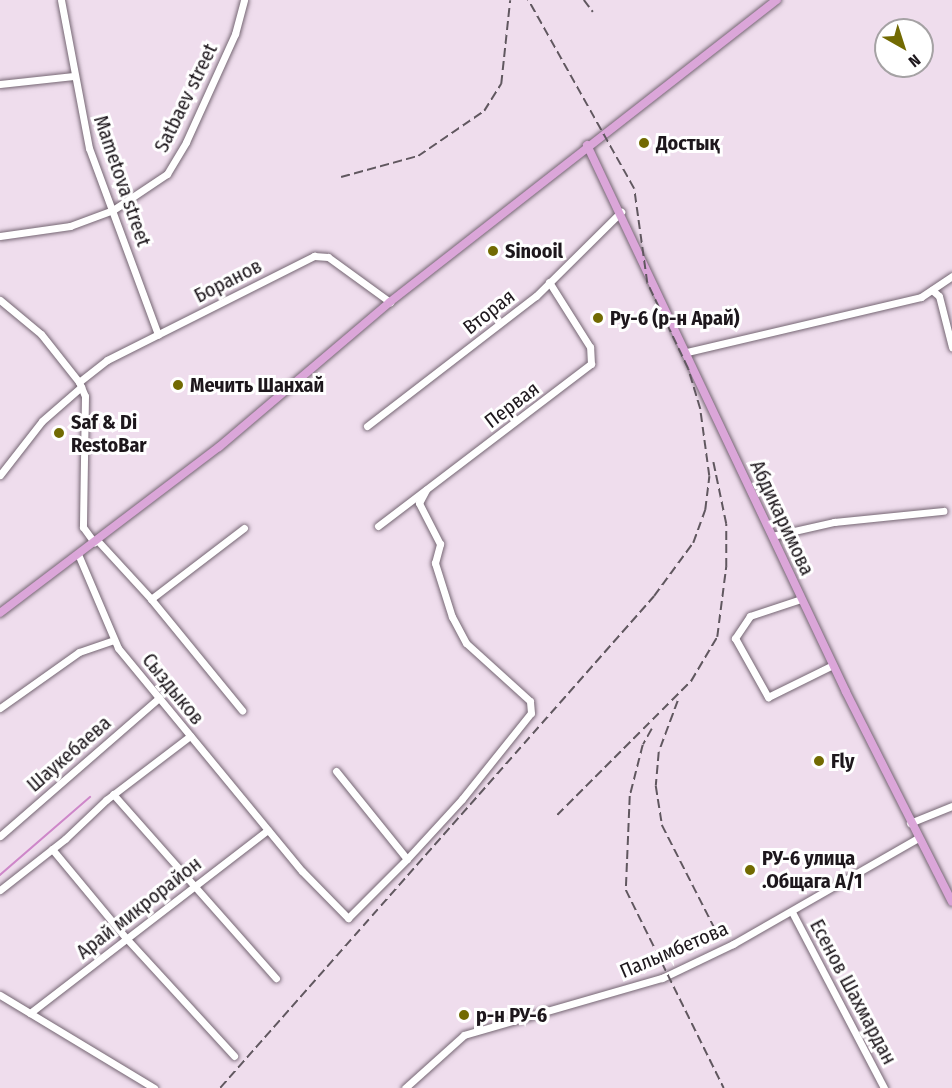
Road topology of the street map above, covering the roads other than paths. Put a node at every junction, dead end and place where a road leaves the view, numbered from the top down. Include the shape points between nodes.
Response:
1 (61, 0) edge
2 (244, 0) edge
3 (777, 0) edge
4 (74, 76) junction
5 (0, 84) edge
6 (587, 145) junction
7 (113, 210) junction
8 (621, 212) junction
9 (0, 236) edge
10 (952, 276) edge
11 (549, 282) junction
12 (932, 290) junction
13 (0, 300) edge
14 (390, 302) junction
15 (158, 335) junction
16 (952, 348) edge
17 (687, 352) junction
18 (80, 384) junction
19 (367, 426) dead end
20 (0, 475) edge
21 (426, 490) junction
22 (943, 511) dead end
23 (378, 526) dead end
24 (244, 528) dead end
25 (772, 536) junction
26 (95, 541) junction
27 (78, 554) junction
28 (150, 599) junction
29 (801, 599) junction
30 (0, 614) edge
31 (114, 640) junction
32 (833, 665) junction
33 (159, 698) junction
34 (0, 708) edge
35 (242, 710) dead end
36 (190, 736) junction
37 (336, 771) dead end
38 (113, 794) junction
39 (952, 806) edge
40 (910, 823) junction
41 (267, 830) junction
42 (0, 836) edge
43 (918, 838) junction
44 (52, 849) junction
45 (407, 860) junction
46 (195, 884) junction
47 (0, 890) edge
48 (952, 902) edge
49 (792, 912) junction
50 (126, 938) junction
51 (276, 978) dead end
52 (0, 995) edge
53 (30, 1013) junction
54 (234, 1056) dead end
55 (154, 1088) edge
56 (405, 1088) edge
57 (884, 1088) edge

1 - 4 street, Mametova street
2 - 7 street, Satbaev street via 236,34 167,174
3 - 6 main road
4 - 5 street
4 - 7 street, Mametova street via 89,148
6 - 8 main road, Абдикаримова
6 - 14 main road
7 - 9 street, Satbaev street via 70,226
7 - 15 street, Mametova street
8 - 11 street, Вторая
8 - 17 main road, Абдикаримова
10 - 12 street
11 - 19 street, Вторая
11 - 21 street, Первая via 590,347 591,364
12 - 16 street via 939,296
12 - 17 street via 921,297
13 - 18 street via 41,334
14 - 15 street, Боранов via 328,257 314,256
14 - 26 main road via 219,447
15 - 18 street, Боранов via 107,360
17 - 25 main road, Абдикаримова
18 - 20 street, Боранов via 42,421
18 - 26 street via 87,411 83,527
21 - 23 street, Первая
21 - 45 street via 419,503 440,544 435,563 452,617 465,643 530,701 531,712
22 - 25 street via 834,522
24 - 28 street
25 - 29 main road, Абдикаримова
26 - 27 main road
26 - 28 street
27 - 30 main road
27 - 31 street, Сыздыков
28 - 35 street
29 - 32 main road, Абдикаримова
29 - 32 street via 750,616 735,638 768,697
31 - 33 street, Сыздыков
31 - 34 street via 79,652
32 - 40 main road, Абдикаримова
33 - 36 street, Сыздыков
33 - 42 street, Шаукебаева
36 - 38 street
36 - 41 street, Сыздыков
37 - 45 street
38 - 44 street
38 - 46 street
39 - 40 street
40 - 43 main road, Абдикаримова
41 - 45 street, Сыздыков via 329,902 348,918
41 - 46 street, Арай микрорайон
43 - 48 main road, Абдикаримова
43 - 49 street, Палымбетова
44 - 47 street
44 - 50 street
46 - 50 street, Арай микрорайон
46 - 51 street
49 - 56 street, Палымбетова via 662,978 464,1035
49 - 57 street, Есенов Шахмардан
50 - 53 street, Арай микрорайон
50 - 54 street
52 - 53 street
53 - 55 street

